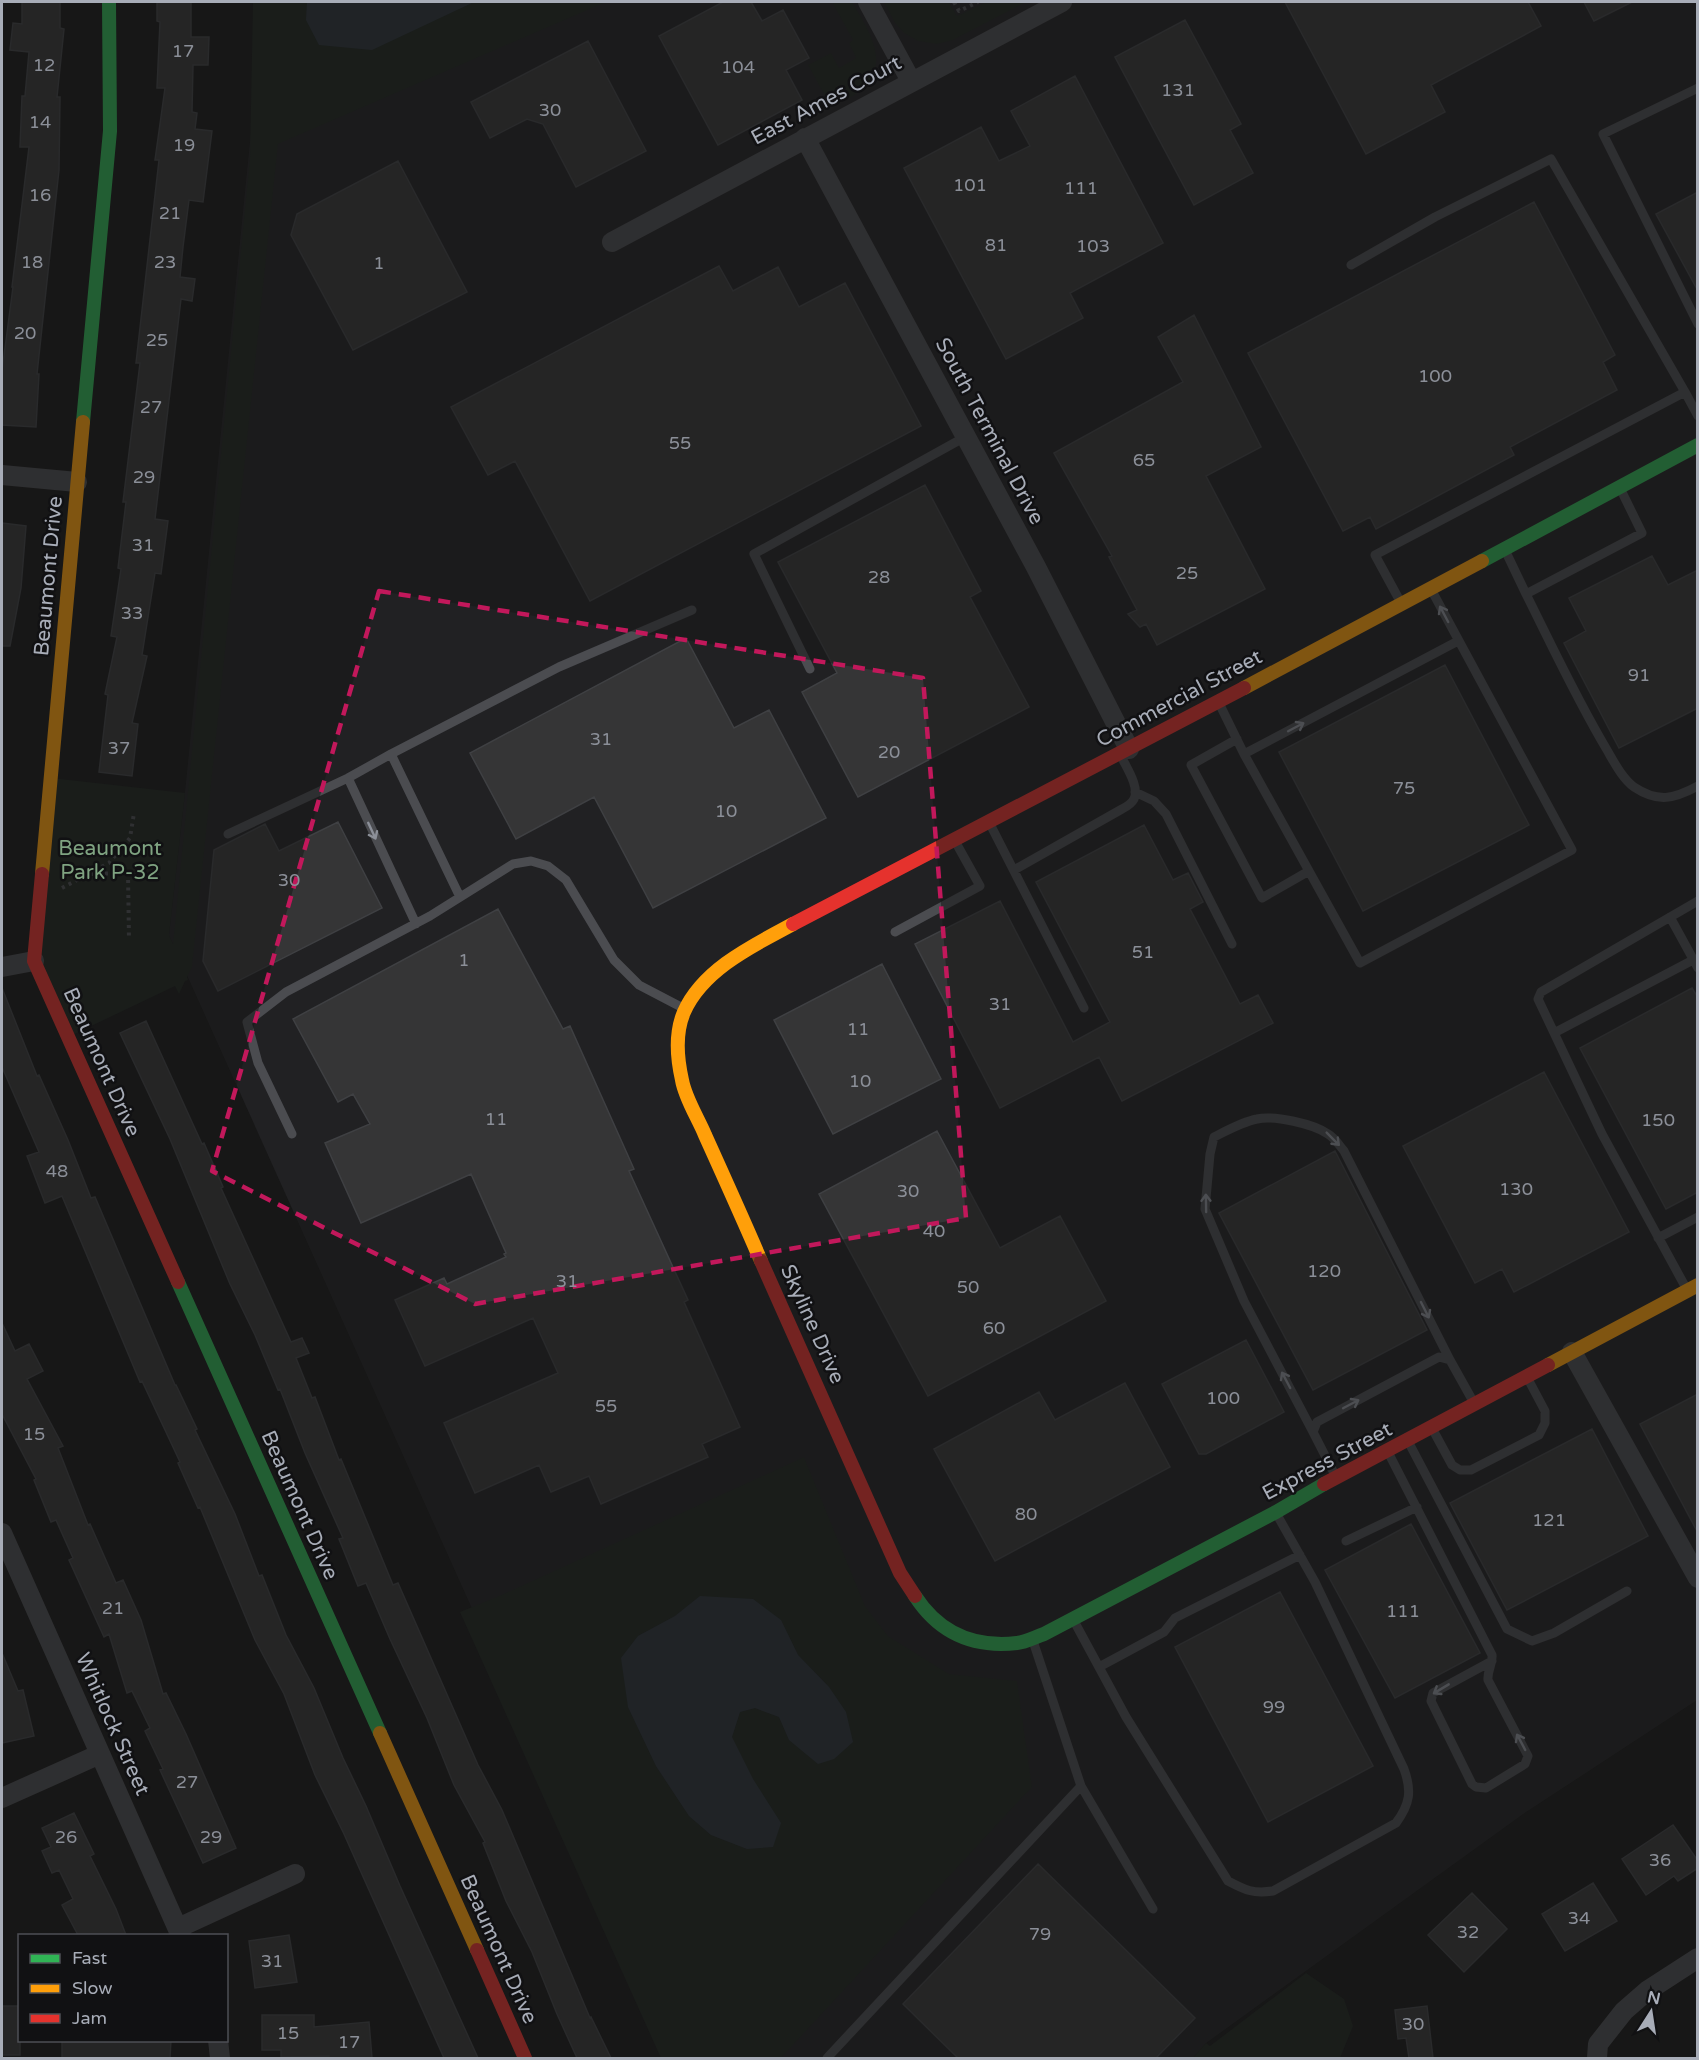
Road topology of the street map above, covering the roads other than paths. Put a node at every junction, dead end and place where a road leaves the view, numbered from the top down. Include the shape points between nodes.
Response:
1 (109, 2) edge
2 (868, 2) edge
3 (1062, 2) edge
4 (911, 81) junction
5 (1698, 88) edge
6 (805, 138) junction
7 (612, 242) dead end
8 (1351, 265) dead end
9 (1698, 324) edge
10 (1685, 392) junction
11 (1698, 416) edge
12 (965, 437) junction
13 (1698, 445) edge
14 (2, 475) edge
15 (77, 482) junction
16 (1619, 486) junction
17 (1504, 548) junction
18 (1430, 588) junction
19 (1526, 594) junction
20 (1401, 603) junction
21 (692, 610) dead end
22 (1458, 641) junction
23 (810, 669) dead end
24 (1218, 701) junction
25 (1237, 739) junction
26 (1124, 752) junction
27 (391, 754) junction
28 (1244, 754) junction
29 (348, 778) junction
30 (1698, 786) edge
31 (1136, 792) junction
32 (989, 822) junction
33 (228, 834) dead end
34 (954, 839) junction
35 (1014, 870) junction
36 (1309, 871) junction
37 (460, 897) junction
38 (1698, 901) edge
39 (1670, 917) junction
40 (416, 924) junction
41 (895, 932) dead end
42 (1232, 944) dead end
43 (34, 961) junction
44 (1695, 964) edge
45 (2, 967) edge
46 (688, 1004) junction
47 (1084, 1008) dead end
48 (1554, 1033) junction
49 (292, 1134) dead end
50 (1698, 1217) edge
51 (1658, 1238) junction
52 (1692, 1288) edge
53 (1572, 1352) junction
54 (1450, 1360) junction
55 (1527, 1376) junction
56 (1475, 1404) junction
57 (1432, 1428) junction
58 (1313, 1432) junction
59 (1408, 1441) junction
60 (1388, 1452) junction
61 (1336, 1477) junction
62 (1417, 1507) junction
63 (1276, 1512) junction
64 (2, 1533) edge
65 (1346, 1541) dead end
66 (1300, 1555) junction
67 (1698, 1578) edge
68 (1627, 1591) dead end
69 (1073, 1619) junction
70 (1032, 1638) junction
71 (967, 1640) joint
72 (1492, 1661) junction
73 (1099, 1666) junction
74 (100, 1754) junction
75 (1081, 1786) junction
76 (2, 1798) edge
77 (295, 1874) dead end
78 (1153, 1908) dead end
79 (180, 1932) edge
80 (1698, 1958) edge
81 (218, 2042) edge
82 (1598, 2051) edge
83 (220, 2058) edge
84 (525, 2058) edge
85 (826, 2058) edge

1 - 15 street, Beaumont Drive via 110,131
2 - 4 street
3 - 4 street, East Ames Court
4 - 6 street, East Ames Court
5 - 9 lane via 1603,134
6 - 7 street, East Ames Court
6 - 12 street, South Terminal Drive
8 - 10 lane via 1435,217 1551,159
10 - 11 lane
10 - 20 lane via 1375,555
12 - 23 lane via 754,554
12 - 26 street, South Terminal Drive via 1036,567
13 - 16 street, Commercial Street
14 - 15 street
15 - 43 street, Beaumont Drive
16 - 17 street, Commercial Street
16 - 19 lane via 1642,533
17 - 18 street, Commercial Street
17 - 19 lane
18 - 20 street, Commercial Street
22 -> 18 lane
19 - 30 lane via 1597,734 1631,785 1659,797 1678,796
20 - 24 street, Commercial Street
21 - 27 lane via 559,667
28 -> 22 lane
22 - 36 lane via 1572,850 1360,963
24 - 25 lane
24 - 26 street, Commercial Street
25 - 28 lane
25 - 36 lane via 1191,765 1262,898
26 - 31 lane
26 - 32 street, Commercial Street
27 - 29 lane
27 - 37 lane
28 - 36 lane
29 - 33 lane
29 -> 40 lane
31 - 35 lane via 1134,801 1122,810
31 - 42 lane via 1154,801 1166,814
32 - 34 street, Commercial Street
32 - 35 lane
34 - 41 lane via 980,886
34 - 46 street, Commercial Street via 753,945 714,972
35 - 47 lane
37 - 40 lane
37 - 46 lane via 513,864 531,861 548,866 566,880 614,960 639,985
38 - 39 lane
39 - 44 lane
39 - 48 lane via 1541,992 1538,999
40 - 49 lane via 286,992 247,1022 258,1063
43 - 45 street
43 - 84 street, Beaumont Drive
44 - 48 lane
46 - 71 street, Skyline Drive via 678,1044 682,1082 900,1573 924,1610 954,1635
48 - 51 lane
50 - 51 lane
51 - 52 lane
52 - 53 street, Express Street
53 - 55 street, Express Street
53 - 67 street
54 - 56 lane
58 -> 54 lane via 1317,1422 1439,1357
58 -> 54 lane via 1244,1301 1205,1209 1210,1154 1214,1137 1221,1133 1259,1118 1287,1120 1326,1132 1333,1138
55 - 56 street, Express Street
55 - 57 lane via 1545,1411 1539,1435 1471,1470 1460,1470 1452,1465
56 - 57 street, Express Street
57 - 59 street, Express Street
58 - 61 lane
59 - 60 street, Express Street
59 - 68 lane via 1507,1629 1532,1641 1554,1633
60 - 61 street, Express Street
60 - 62 lane
61 - 63 street, Express Street
62 - 65 lane
62 - 72 lane
63 - 66 lane
63 - 69 street, Express Street
64 - 74 street, Whitlock Street
66 - 73 lane via 1175,1618 1164,1632
66 - 73 lane via 1407,1775 1409,1797 1405,1810 1386,1829 1273,1891 1257,1893 1228,1881 1126,1717
69 - 70 street, Express Street
69 - 73 lane
70 - 71 street, Express Street via 1018,1643
70 - 75 lane
72 -> 72 lane via 1433,1693 1431,1701 1472,1784 1480,1788 1486,1788 1528,1760 1488,1680
74 - 76 street
74 - 79 street, Whitlock Street
75 - 78 lane
75 - 85 lane
77 - 79 street
80 - 82 street via 1624,2011
81 - 83 street

